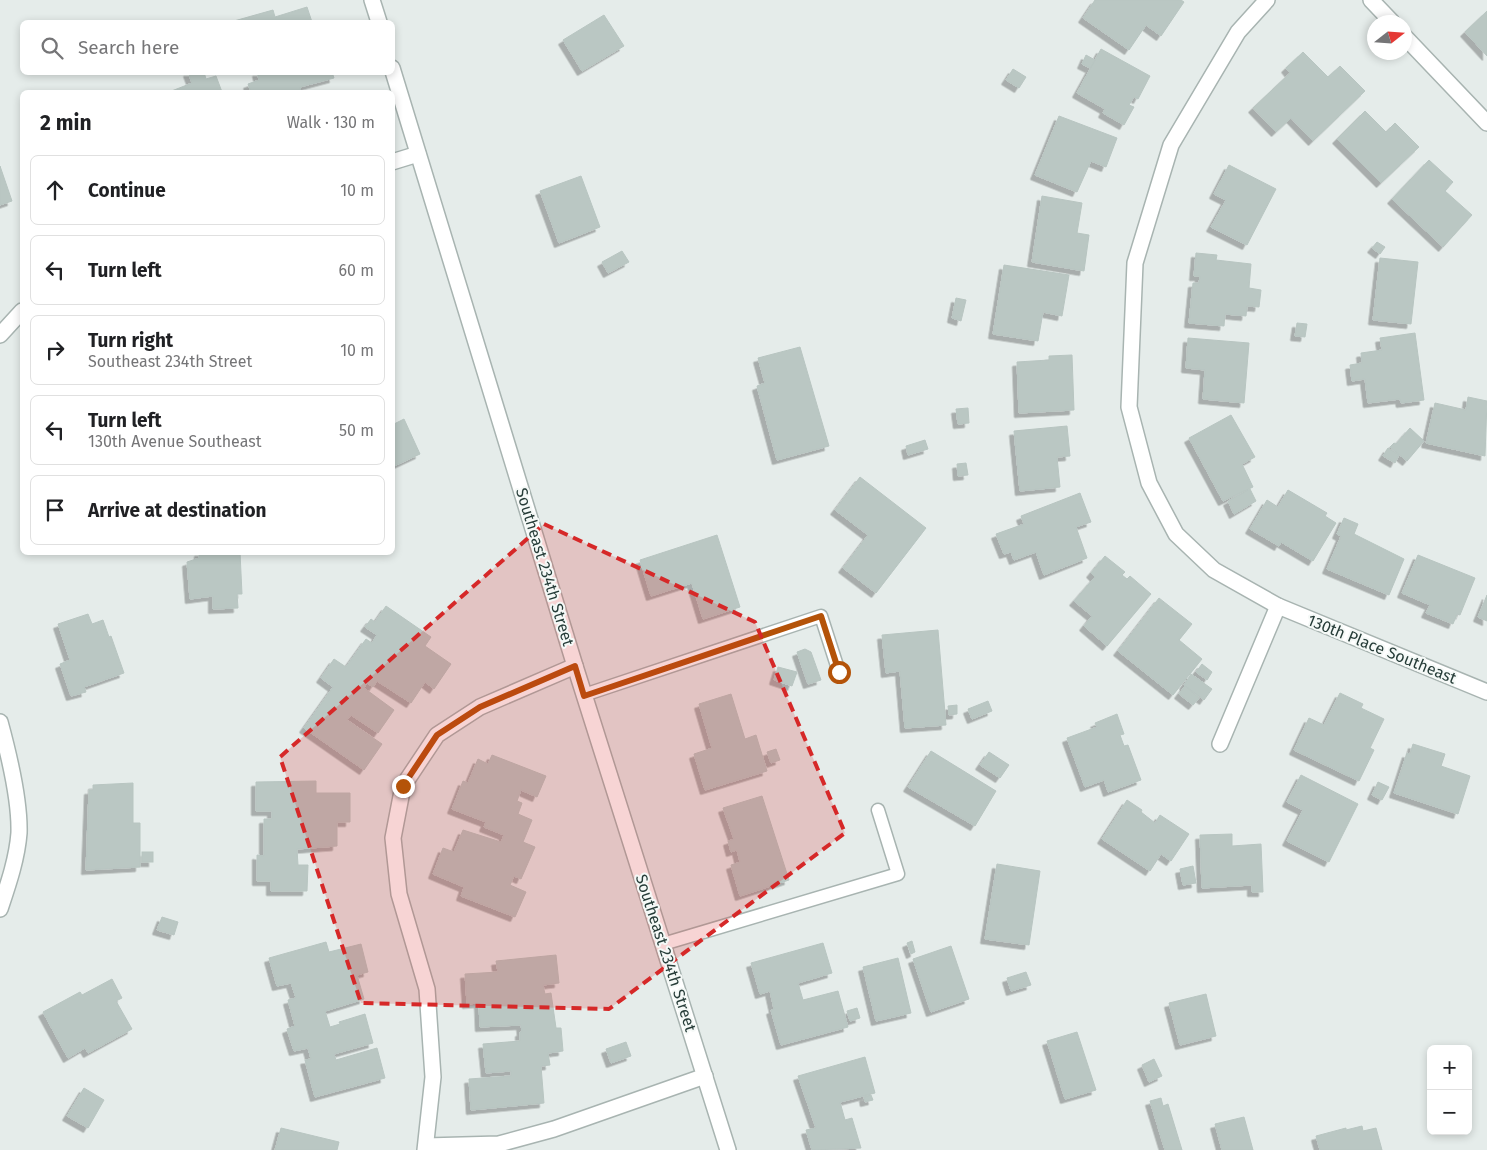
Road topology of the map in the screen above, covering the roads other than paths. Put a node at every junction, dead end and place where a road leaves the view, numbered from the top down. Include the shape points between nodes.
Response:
1 (372, 0) edge
2 (1267, 0) edge
3 (1371, 0) edge
4 (1385, 15) edge
5 (378, 20) edge
6 (1412, 44) edge
7 (394, 75) edge
8 (1487, 123) edge
9 (418, 154) junction
10 (395, 161) edge
11 (20, 313) edge
12 (0, 335) edge
13 (1278, 606) junction
14 (575, 666) junction
15 (839, 672) dead end
16 (1487, 692) edge
17 (584, 696) junction
18 (0, 722) edge
19 (1220, 744) dead end
20 (878, 810) dead end
21 (0, 909) edge
22 (663, 944) junction
23 (705, 1076) junction
24 (426, 1148) edge
25 (728, 1150) edge

1 - 5 street
2 - 13 street, 130th Place Southeast via 1238,32 1171,145 1135,262 1129,407 1149,483 1176,534 1214,570
3 - 4 street
6 - 8 street
7 - 9 street, Southeast 234th Street
9 - 10 street
9 - 14 street, Southeast 234th Street
11 - 12 street
13 - 16 street, 130th Place Southeast
13 - 19 street
14 - 17 street, Southeast 234th Street
14 - 24 street via 480,707 437,735 403,786 393,838 399,894 427,989 433,1077
15 - 17 lane via 821,616
17 - 22 street, Southeast 234th Street
18 - 21 street via 12,766 18,833 10,879
20 - 22 lane via 898,874
22 - 23 street, Southeast 234th Street
23 - 24 street via 554,1129 499,1144
23 - 25 street, Southeast 234th Street

